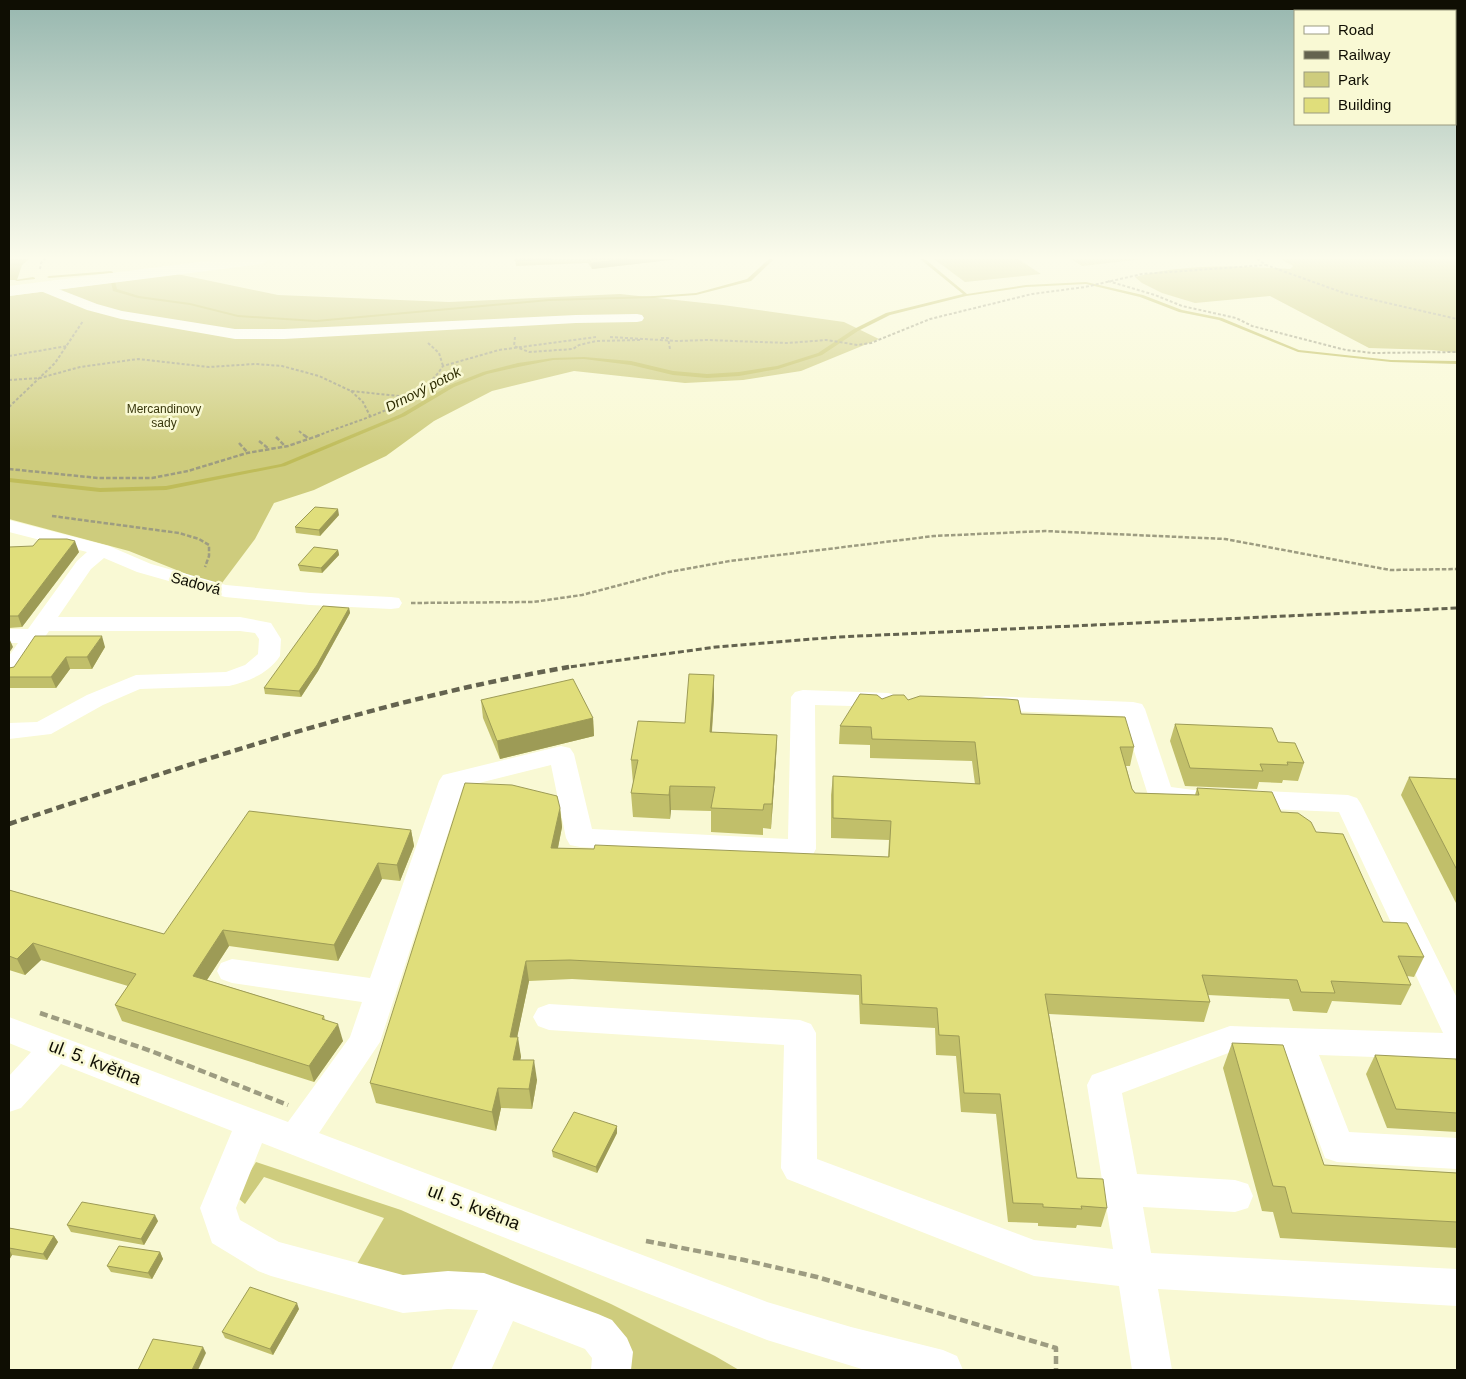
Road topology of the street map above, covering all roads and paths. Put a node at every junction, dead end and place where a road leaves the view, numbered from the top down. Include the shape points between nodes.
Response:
1 (82, 323) edge
2 (171, 323) edge
3 (491, 323) edge
4 (919, 323) edge
5 (1247, 323) edge
6 (515, 336) dead end
7 (68, 346) junction
8 (670, 349) dead end
9 (1457, 352) edge
10 (9, 356) edge
11 (40, 378) junction
12 (9, 380) edge
13 (350, 390) junction
14 (409, 397) junction
15 (9, 407) edge
16 (370, 416) junction
17 (300, 431) dead end
18 (276, 437) dead end
19 (309, 439) junction
20 (259, 441) dead end
21 (238, 443) dead end
22 (285, 447) junction
23 (269, 449) junction
24 (248, 453) junction
25 (9, 469) edge
26 (44, 515) dead end
27 (9, 526) edge
28 (102, 550) junction
29 (1457, 569) edge
30 (197, 583) junction
31 (391, 603) joint
32 (38, 630) junction
33 (9, 636) edge
34 (9, 672) edge
35 (913, 701) edge
36 (963, 702) edge
37 (9, 731) edge
38 (232, 971) dead end
39 (381, 992) junction
40 (1450, 1002) edge
41 (35, 1012) dead end
42 (549, 1017) dead end
43 (9, 1030) edge
44 (1457, 1030) edge
45 (1298, 1042) junction
46 (56, 1047) junction
47 (1457, 1047) edge
48 (9, 1098) edge
49 (253, 1123) junction
50 (304, 1127) junction
51 (1457, 1154) edge
52 (1122, 1189) junction
53 (1235, 1196) dead end
54 (640, 1240) dead end
55 (1136, 1270) junction
56 (1457, 1288) edge
57 (503, 1299) junction
58 (472, 1370) edge
59 (611, 1370) edge
60 (943, 1370) edge
61 (1056, 1370) edge
62 (1152, 1370) edge

1 - 7 path
2 - 3 street via 235,334 284,334
4 - 14 path via 858,345 832,340 788,343 602,336 579,338 499,350 443,366 440,375
5 - 9 path via 1346,350 1373,353
6 - 8 path via 514,346 529,352 573,349 595,342 659,338 668,338
7 - 10 path
7 - 11 path
11 - 12 path
11 - 13 path via 80,367 138,360 209,367 255,364 282,366 320,376
11 - 15 path
13 - 14 path
13 - 16 path via 363,402
14 - 16 path
16 - 19 path
17 - 19 path
18 - 22 path
19 - 22 path
20 - 23 path
21 - 24 path
22 - 23 path
23 - 24 path
24 - 25 path via 154,478 84,478
26 - 30 path via 165,531 199,539 209,545 209,556
27 - 28 street, Sadová
28 - 30 street, Sadová via 144,568
28 - 32 street via 84,565
29 - 31 path via 1390,570 1225,539 1045,531 934,536 730,561 669,572 582,595 533,602
30 - 31 street, Sadová via 225,591
32 - 33 street
32 - 34 street
32 - 37 street via 240,624 263,628 270,639 269,656 253,670 229,679 136,682 42,729
35 - 39 street via 803,697 802,849 580,838 561,754 452,781
36 - 40 street via 1133,709 1161,795 1348,804
38 - 39 street
39 - 50 street via 364,1042
40 - 44 street
41 - 50 path via 151,1052
42 - 55 street via 800,1033 798,1168 1034,1258
43 - 46 street, ul. 5. května
45 - 47 street
45 - 51 street via 1337,1147
45 - 52 street via 1230,1039 1104,1085
46 - 48 street
46 - 49 street, ul. 5. května
49 - 50 street, ul. 5. května
49 - 57 street via 218,1208 225,1231 271,1258 403,1294 448,1290 484,1292
50 - 60 street, ul. 5. května via 766,1321
52 - 53 street
52 - 55 street
54 - 61 path via 755,1261 1056,1348
55 - 56 street
55 - 62 street
57 - 58 street
57 - 59 street via 598,1334 613,1352

